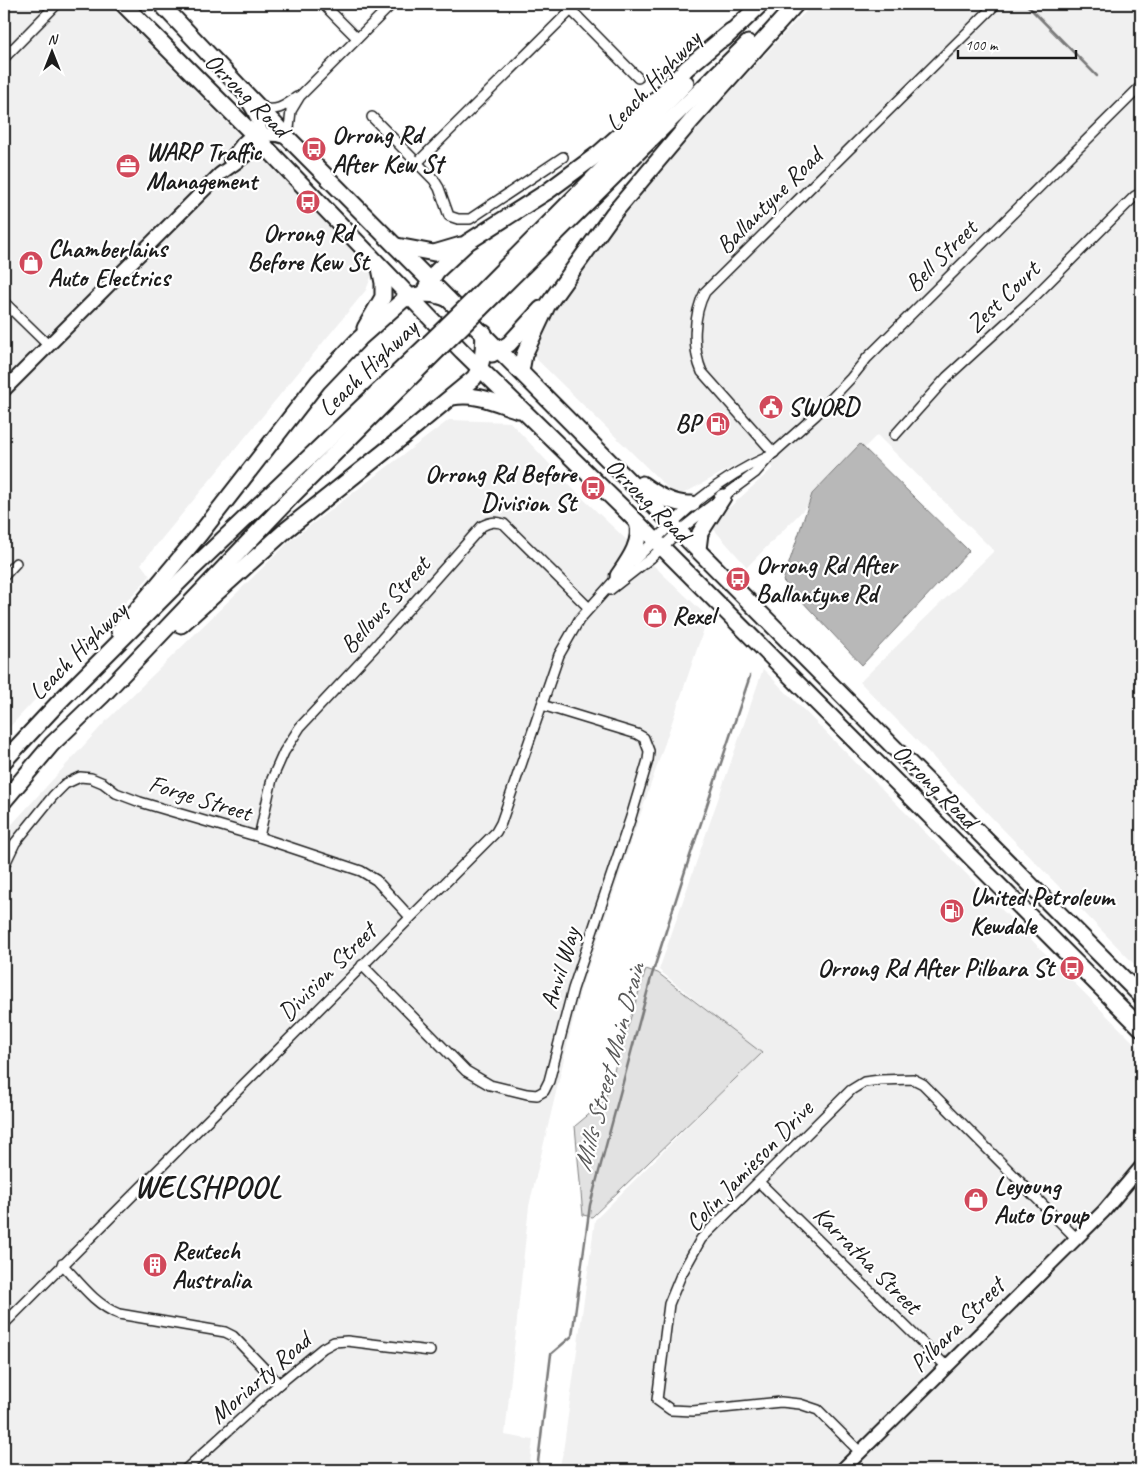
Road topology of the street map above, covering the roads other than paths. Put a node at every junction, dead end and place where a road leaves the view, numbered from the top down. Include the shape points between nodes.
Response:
1 (57, 4) edge
2 (123, 4) edge
3 (161, 4) edge
4 (323, 4) edge
5 (392, 4) edge
6 (761, 4) edge
7 (789, 4) edge
8 (796, 4) edge
9 (996, 4) edge
10 (574, 7) edge
11 (730, 31) junction
12 (357, 38) junction
13 (208, 54) junction
14 (4, 58) edge
15 (638, 78) dead end
16 (1141, 86) edge
17 (300, 96) junction
18 (260, 108) junction
19 (372, 117) dead end
20 (258, 137) junction
21 (288, 138) junction
22 (562, 157) dead end
23 (418, 162) junction
24 (1141, 193) edge
25 (468, 242) junction
26 (397, 246) junction
27 (380, 268) junction
28 (427, 286) junction
29 (555, 294) junction
30 (409, 297) junction
31 (4, 302) edge
32 (476, 305) junction
33 (430, 319) junction
34 (484, 333) junction
35 (360, 338) junction
36 (48, 345) junction
37 (433, 347) junction
38 (501, 350) junction
39 (482, 363) junction
40 (521, 371) junction
41 (4, 390) edge
42 (452, 397) junction
43 (522, 412) junction
44 (896, 435) dead end
45 (772, 455) junction
46 (608, 460) junction
47 (723, 497) junction
48 (692, 504) junction
49 (637, 522) junction
50 (675, 527) junction
51 (659, 544) junction
52 (698, 549) junction
53 (16, 563) dead end
54 (4, 576) edge
55 (618, 576) junction
56 (600, 597) junction
57 (589, 608) junction
58 (102, 696) junction
59 (60, 702) junction
60 (542, 705) junction
61 (37, 759) junction
62 (4, 761) edge
63 (4, 790) edge
64 (4, 801) edge
65 (259, 837) junction
66 (4, 866) edge
67 (410, 917) junction
68 (362, 965) junction
69 (1141, 996) edge
70 (1141, 1028) edge
71 (1141, 1167) edge
72 (1141, 1177) edge
73 (760, 1182) junction
74 (1104, 1211) junction
75 (1076, 1238) junction
76 (62, 1264) junction
77 (4, 1324) edge
78 (430, 1351) dead end
79 (947, 1366) junction
80 (279, 1384) junction
81 (860, 1452) junction
82 (185, 1470) edge
83 (842, 1470) edge

1 - 14 street
2 - 20 highway, Orrong Road
3 - 13 highway, Orrong Road
4 - 12 street
5 - 12 street
6 - 11 highway, Leach Highway
7 - 32 highway, Leach Highway
8 - 29 highway via 613,214
9 - 45 street, Ballantyne Road via 705,292 701,300 696,355 702,372
10 - 15 street
10 - 23 street
11 - 25 highway via 598,154 548,191
11 - 32 highway, Leach Highway via 656,116
12 - 17 street
13 - 18 highway, Orrong Road
13 - 20 street via 250,104 256,115
16 - 45 street, Bell Street via 867,358 816,415
17 - 18 street via 278,109
17 - 21 street via 291,111
18 - 21 highway, Orrong Road
19 - 23 street
20 - 21 street
20 - 27 highway, Orrong Road
20 - 36 street via 243,144 220,174
21 - 26 highway, Orrong Road
22 - 23 street via 470,219 449,216 439,188
24 - 44 street, Zest Court via 1134,196 947,377
25 - 26 highway via 434,253
25 - 28 highway via 436,271
26 - 28 highway, Orrong Road
27 - 30 highway, Orrong Road
27 - 35 highway via 383,296
28 - 30 highway
28 - 33 highway
28 - 34 highway, Orrong Road via 450,299
29 - 38 highway
29 - 40 highway via 524,355
30 - 33 highway, Orrong Road
30 - 35 highway
31 - 36 street
32 - 37 highway, Leach Highway, bridge
33 - 39 highway, Orrong Road via 462,351
34 - 38 highway, Orrong Road
34 - 39 highway
35 - 59 highway via 318,382 200,534
36 - 41 street
37 - 58 highway, Leach Highway
37 - 59 highway, Leach Highway via 193,568
38 - 39 highway
38 - 40 highway, Orrong Road
39 - 42 highway via 474,378
39 - 43 highway, Orrong Road
40 - 46 highway, Orrong Road
42 - 43 highway via 481,397
42 - 58 highway via 286,530
43 - 49 highway, Orrong Road
45 - 47 street, Bell Street via 756,473
45 - 48 street, Bell Street via 750,464
46 - 48 highway via 655,493 678,503
46 - 50 highway, Orrong Road
47 - 50 street, Bell Street
47 - 52 highway via 700,533
48 - 50 street, Bell Street
49 - 51 highway, Orrong Road
49 - 55 highway via 634,550
50 - 51 street
50 - 52 highway, Orrong Road
51 - 55 street, Division Street
51 - 56 street, Division Street
51 - 70 highway, Orrong Road
52 - 69 highway, Orrong Road
53 - 54 street
55 - 56 street, Division Street
56 - 57 street, Division Street
57 - 60 street, Division Street via 559,655
57 - 65 street, Bellows Street via 504,524 496,521 482,526 300,727 272,779
58 - 61 highway, Leach Highway
59 - 62 highway, Leach Highway
60 - 67 street, Division Street via 496,832
60 - 68 street, Anvil Way via 637,734 644,738 649,751 544,1091 537,1095 527,1094 490,1085 466,1071
61 - 63 highway
61 - 64 highway
65 - 66 street, Forge Street via 140,802 103,783 80,776 64,784 53,796 15,843
65 - 67 street, Forge Street via 362,871 376,880
67 - 68 street, Division Street
68 - 76 street, Division Street
71 - 74 street, Pilbara Street
72 - 74 street, Pilbara Street
73 - 75 street, Colin Jamieson Drive via 851,1090 864,1082 913,1079 923,1084
73 - 79 street, Karratha Street
73 - 81 street, Colin Jamieson Drive via 701,1239 681,1275 669,1304 657,1400 671,1410 693,1411 781,1402 800,1404 818,1410
74 - 75 street, Pilbara Street
75 - 79 street, Pilbara Street
76 - 77 street, Division Street
76 - 80 street via 109,1310 217,1329 234,1336
78 - 80 street, Moriarty Road via 334,1342
79 - 81 street, Pilbara Street
80 - 82 street, Moriarty Road
81 - 83 street, Pilbara Street

